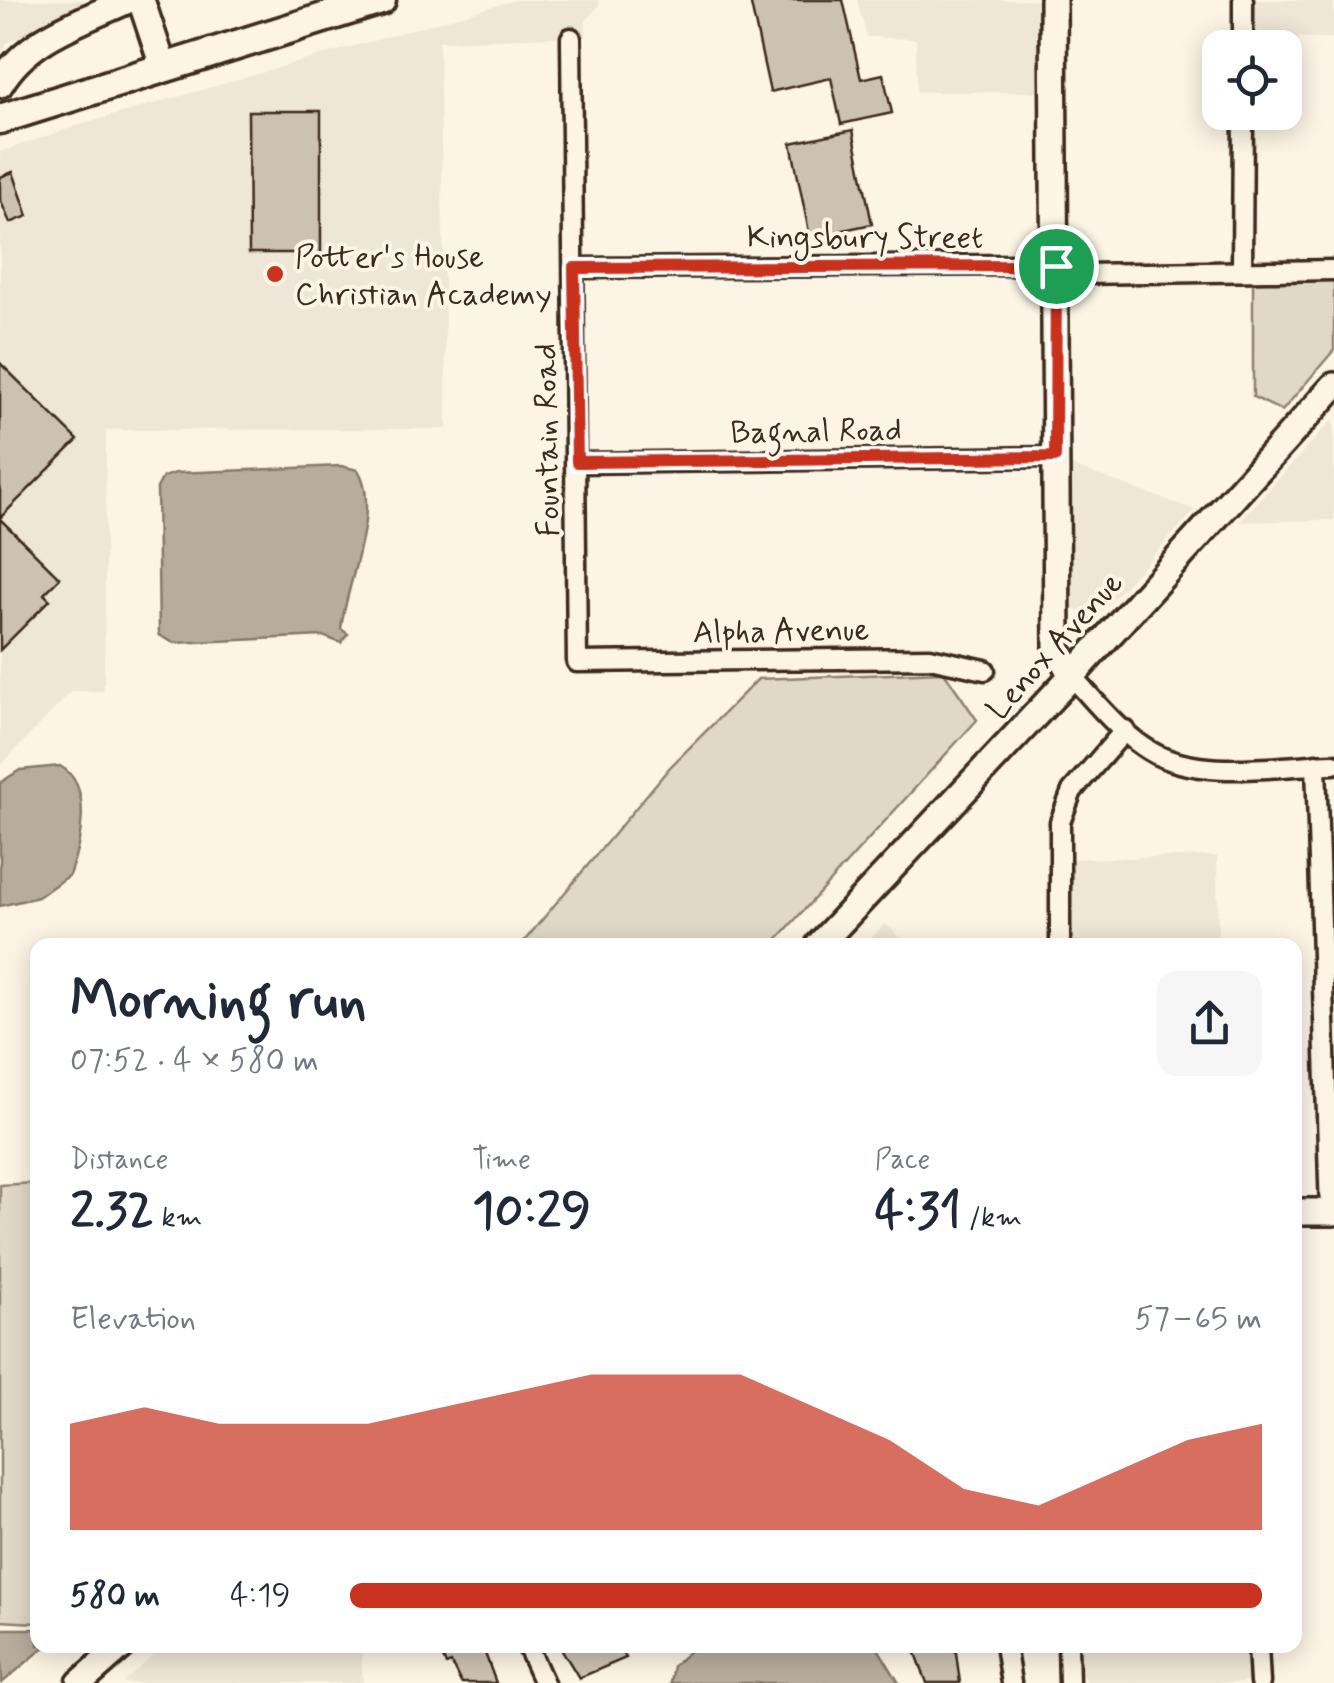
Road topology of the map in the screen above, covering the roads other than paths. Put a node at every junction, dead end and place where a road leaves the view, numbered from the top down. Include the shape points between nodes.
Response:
1 (128, 0) edge
2 (142, 0) edge
3 (382, 0) edge
4 (1053, 0) edge
5 (1243, 0) edge
6 (1243, 30) edge
7 (571, 38) dead end
8 (162, 66) junction
9 (0, 84) edge
10 (2, 113) edge
11 (1243, 130) edge
12 (1056, 266) junction
13 (574, 268) junction
14 (1334, 270) edge
15 (1242, 271) junction
16 (1334, 386) edge
17 (1055, 457) junction
18 (577, 462) junction
19 (578, 662) joint
20 (985, 670) dead end
21 (1072, 676) junction
22 (1125, 730) junction
23 (1325, 764) edge
24 (826, 938) edge
25 (1060, 938) edge
26 (1302, 1212) edge
27 (1332, 1212) edge
28 (113, 1653) edge
29 (530, 1653) edge
30 (1006, 1653) edge
31 (1068, 1653) edge
32 (1258, 1653) edge
33 (80, 1683) edge
34 (544, 1683) edge
35 (1011, 1683) edge
36 (1069, 1683) edge
37 (1260, 1683) edge

1 - 9 street via 30,48
2 - 8 street
3 - 8 main road
4 - 12 street
5 - 6 street
7 - 13 street, Fountain Road
8 - 10 main road
11 - 15 street
12 - 13 street, Kingsbury Street
12 - 15 street, Kingsbury Street via 1083,274
12 - 17 street
13 - 18 street, Fountain Road
14 - 15 street, Kingsbury Street
16 - 21 street, Lenox Avenue
17 - 18 street, Bagnal Road
17 - 21 street via 1057,648
18 - 19 street, Fountain Road
19 - 20 street, Alpha Avenue via 930,658
21 - 22 street
21 - 24 street, Lenox Avenue
22 - 23 street via 1162,758 1193,765
22 - 25 street via 1072,790 1060,822
23 - 27 street
26 - 27 street
28 - 33 street
29 - 34 street
30 - 35 street
31 - 36 street
32 - 37 street

